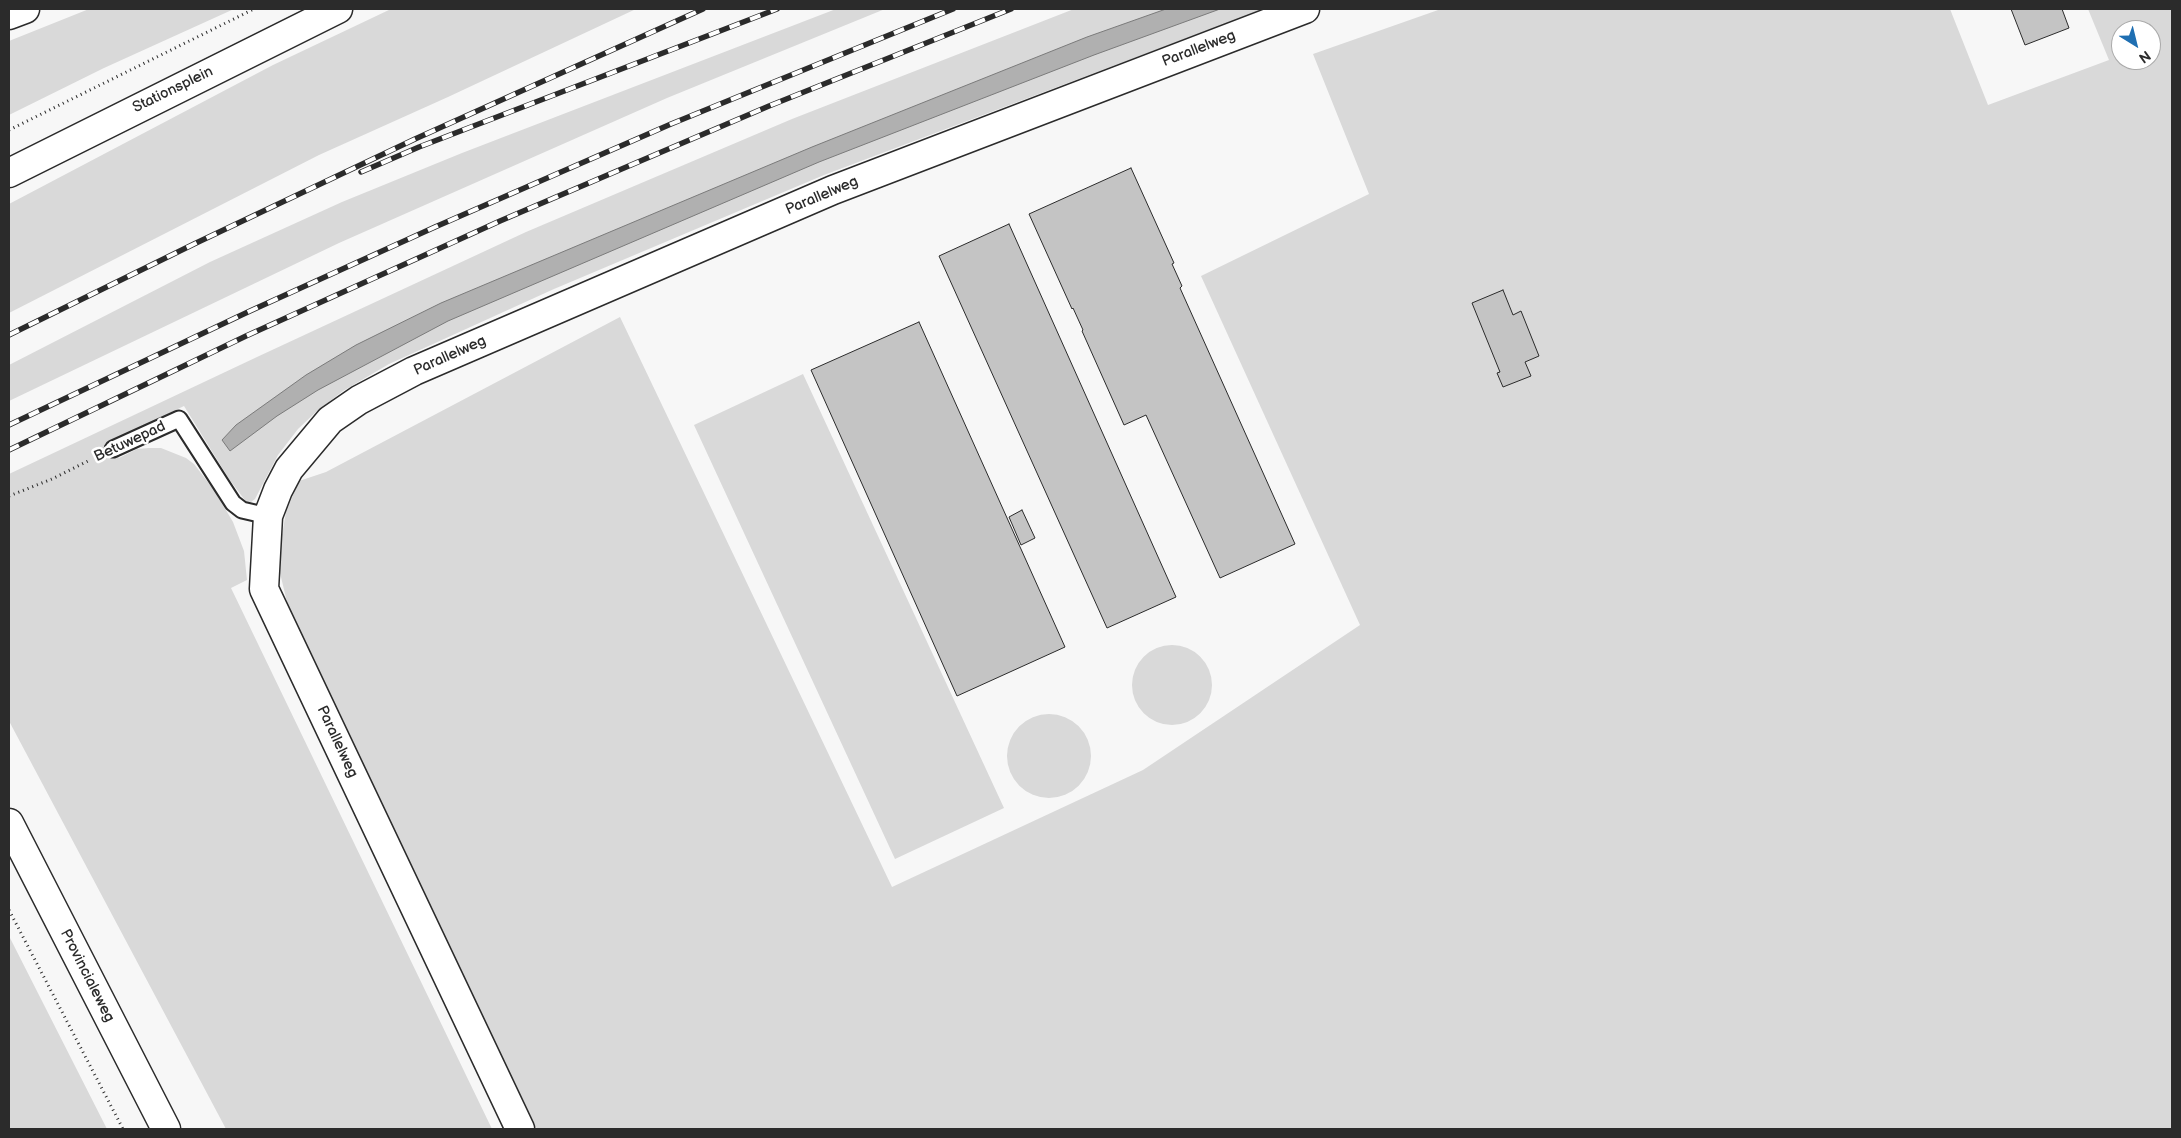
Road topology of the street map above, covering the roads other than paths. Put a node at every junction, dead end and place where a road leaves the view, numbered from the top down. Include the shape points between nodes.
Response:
1 (25, 9) edge
2 (338, 9) edge
3 (1305, 9) edge
4 (9, 16) edge
5 (9, 173) edge
6 (113, 449) road end
7 (268, 516) junction
8 (9, 823) edge
9 (166, 1129) edge
10 (520, 1129) edge

1 - 4 street
2 - 5 street, Stationsplein
3 - 7 street, Parallelweg via 832,190 414,371 330,420 288,469
6 - 7 lane, Betuwepad via 179,419 233,503 242,510
7 - 10 street, Parallelweg via 264,589
8 - 9 street, Provincialeweg

